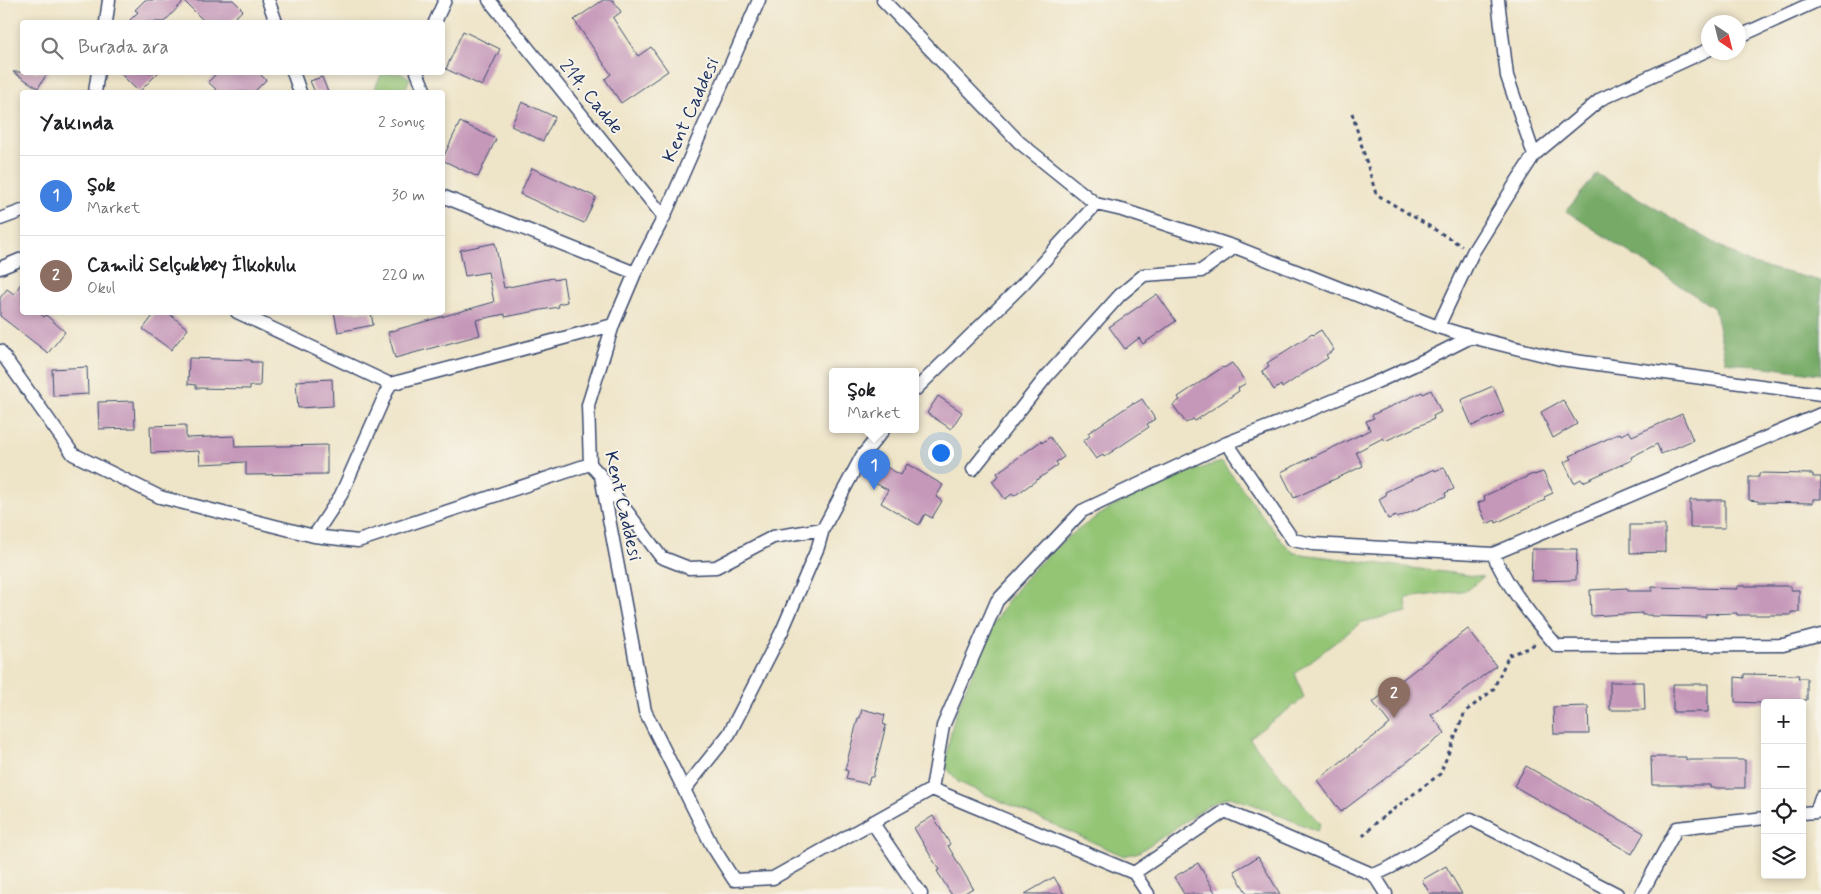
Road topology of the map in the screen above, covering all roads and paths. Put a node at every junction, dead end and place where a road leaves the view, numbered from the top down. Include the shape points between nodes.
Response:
1 (109, 0) edge
2 (268, 0) edge
3 (445, 0) edge
4 (489, 0) edge
5 (759, 0) edge
6 (883, 0) edge
7 (1498, 0) edge
8 (1819, 0) edge
9 (106, 20) edge
10 (275, 20) edge
11 (436, 20) edge
12 (1746, 33) edge
13 (1701, 53) edge
14 (98, 75) edge
15 (294, 75) edge
16 (418, 75) edge
17 (95, 90) edge
18 (299, 90) edge
19 (424, 90) edge
20 (1352, 113) dead end
21 (1534, 155) junction
22 (445, 197) edge
23 (1096, 204) junction
24 (20, 212) edge
25 (664, 217) junction
26 (0, 219) edge
27 (1235, 247) junction
28 (1473, 252) junction
29 (20, 260) edge
30 (0, 268) edge
31 (635, 274) junction
32 (243, 315) edge
33 (613, 325) junction
34 (1438, 327) junction
35 (1471, 337) junction
36 (0, 351) edge
37 (390, 384) junction
38 (919, 386) edge
39 (1821, 394) edge
40 (1821, 414) edge
41 (881, 433) edge
42 (1227, 443) junction
43 (590, 464) junction
44 (973, 469) dead end
45 (601, 476) junction
46 (823, 529) junction
47 (314, 536) junction
48 (1493, 554) junction
49 (1547, 635) junction
50 (1821, 635) edge
51 (932, 789) junction
52 (684, 790) junction
53 (1821, 797) edge
54 (1806, 813) edge
55 (1761, 818) edge
56 (872, 822) junction
57 (1363, 836) dead end
58 (1134, 873) junction
59 (1374, 874) junction
60 (920, 894) edge
61 (1148, 894) edge
62 (1386, 894) edge
63 (1617, 894) edge
64 (1641, 894) edge

1 - 9 street
2 - 10 street
3 - 11 street
4 - 25 street, 214. Cadde
5 - 25 street, Kent Caddesi
6 - 23 street via 1019,142
7 - 21 street via 1507,76
8 - 12 street
13 - 21 street via 1601,99
14 - 17 street
15 - 18 street
16 - 19 street
20 - 28 path via 1376,194
21 - 28 street
22 - 31 street
23 - 27 street
23 - 38 street via 1023,284
24 - 26 street
25 - 31 street, Kent Caddesi
27 - 34 street
27 - 44 street via 1201,271 1144,275 1126,290 1046,377
28 - 34 street
29 - 30 street
31 - 33 street, Kent Caddesi
32 - 37 street
33 - 37 street
33 - 43 street, Kent Caddesi via 588,405
34 - 35 street
35 - 39 street via 1560,359
35 - 42 street via 1425,361 1306,413
36 - 47 street via 73,454 160,497
37 - 47 street via 341,495
40 - 48 street
41 - 46 street via 862,456
42 - 48 street via 1293,540 1313,544
42 - 51 street via 1082,511 997,601 943,726
43 - 45 street, Kent Caddesi
43 - 47 street via 358,541
45 - 46 street via 661,557 689,568 716,567 774,538
45 - 52 street, Kent Caddesi via 645,711
46 - 52 street via 782,631 728,734
48 - 49 street via 1536,624
49 - 50 street via 1557,646 1784,645
49 - 57 path via 1529,648 1509,655 1493,690 1465,712 1440,774
51 - 56 street
51 - 58 street
52 - 56 street, Kent Caddesi via 711,844 734,880 773,878
53 - 54 street via 1816,812
55 - 64 street via 1677,828
56 - 60 street
58 - 59 street via 1225,811
58 - 61 street
59 - 62 street
59 - 63 street via 1471,819

